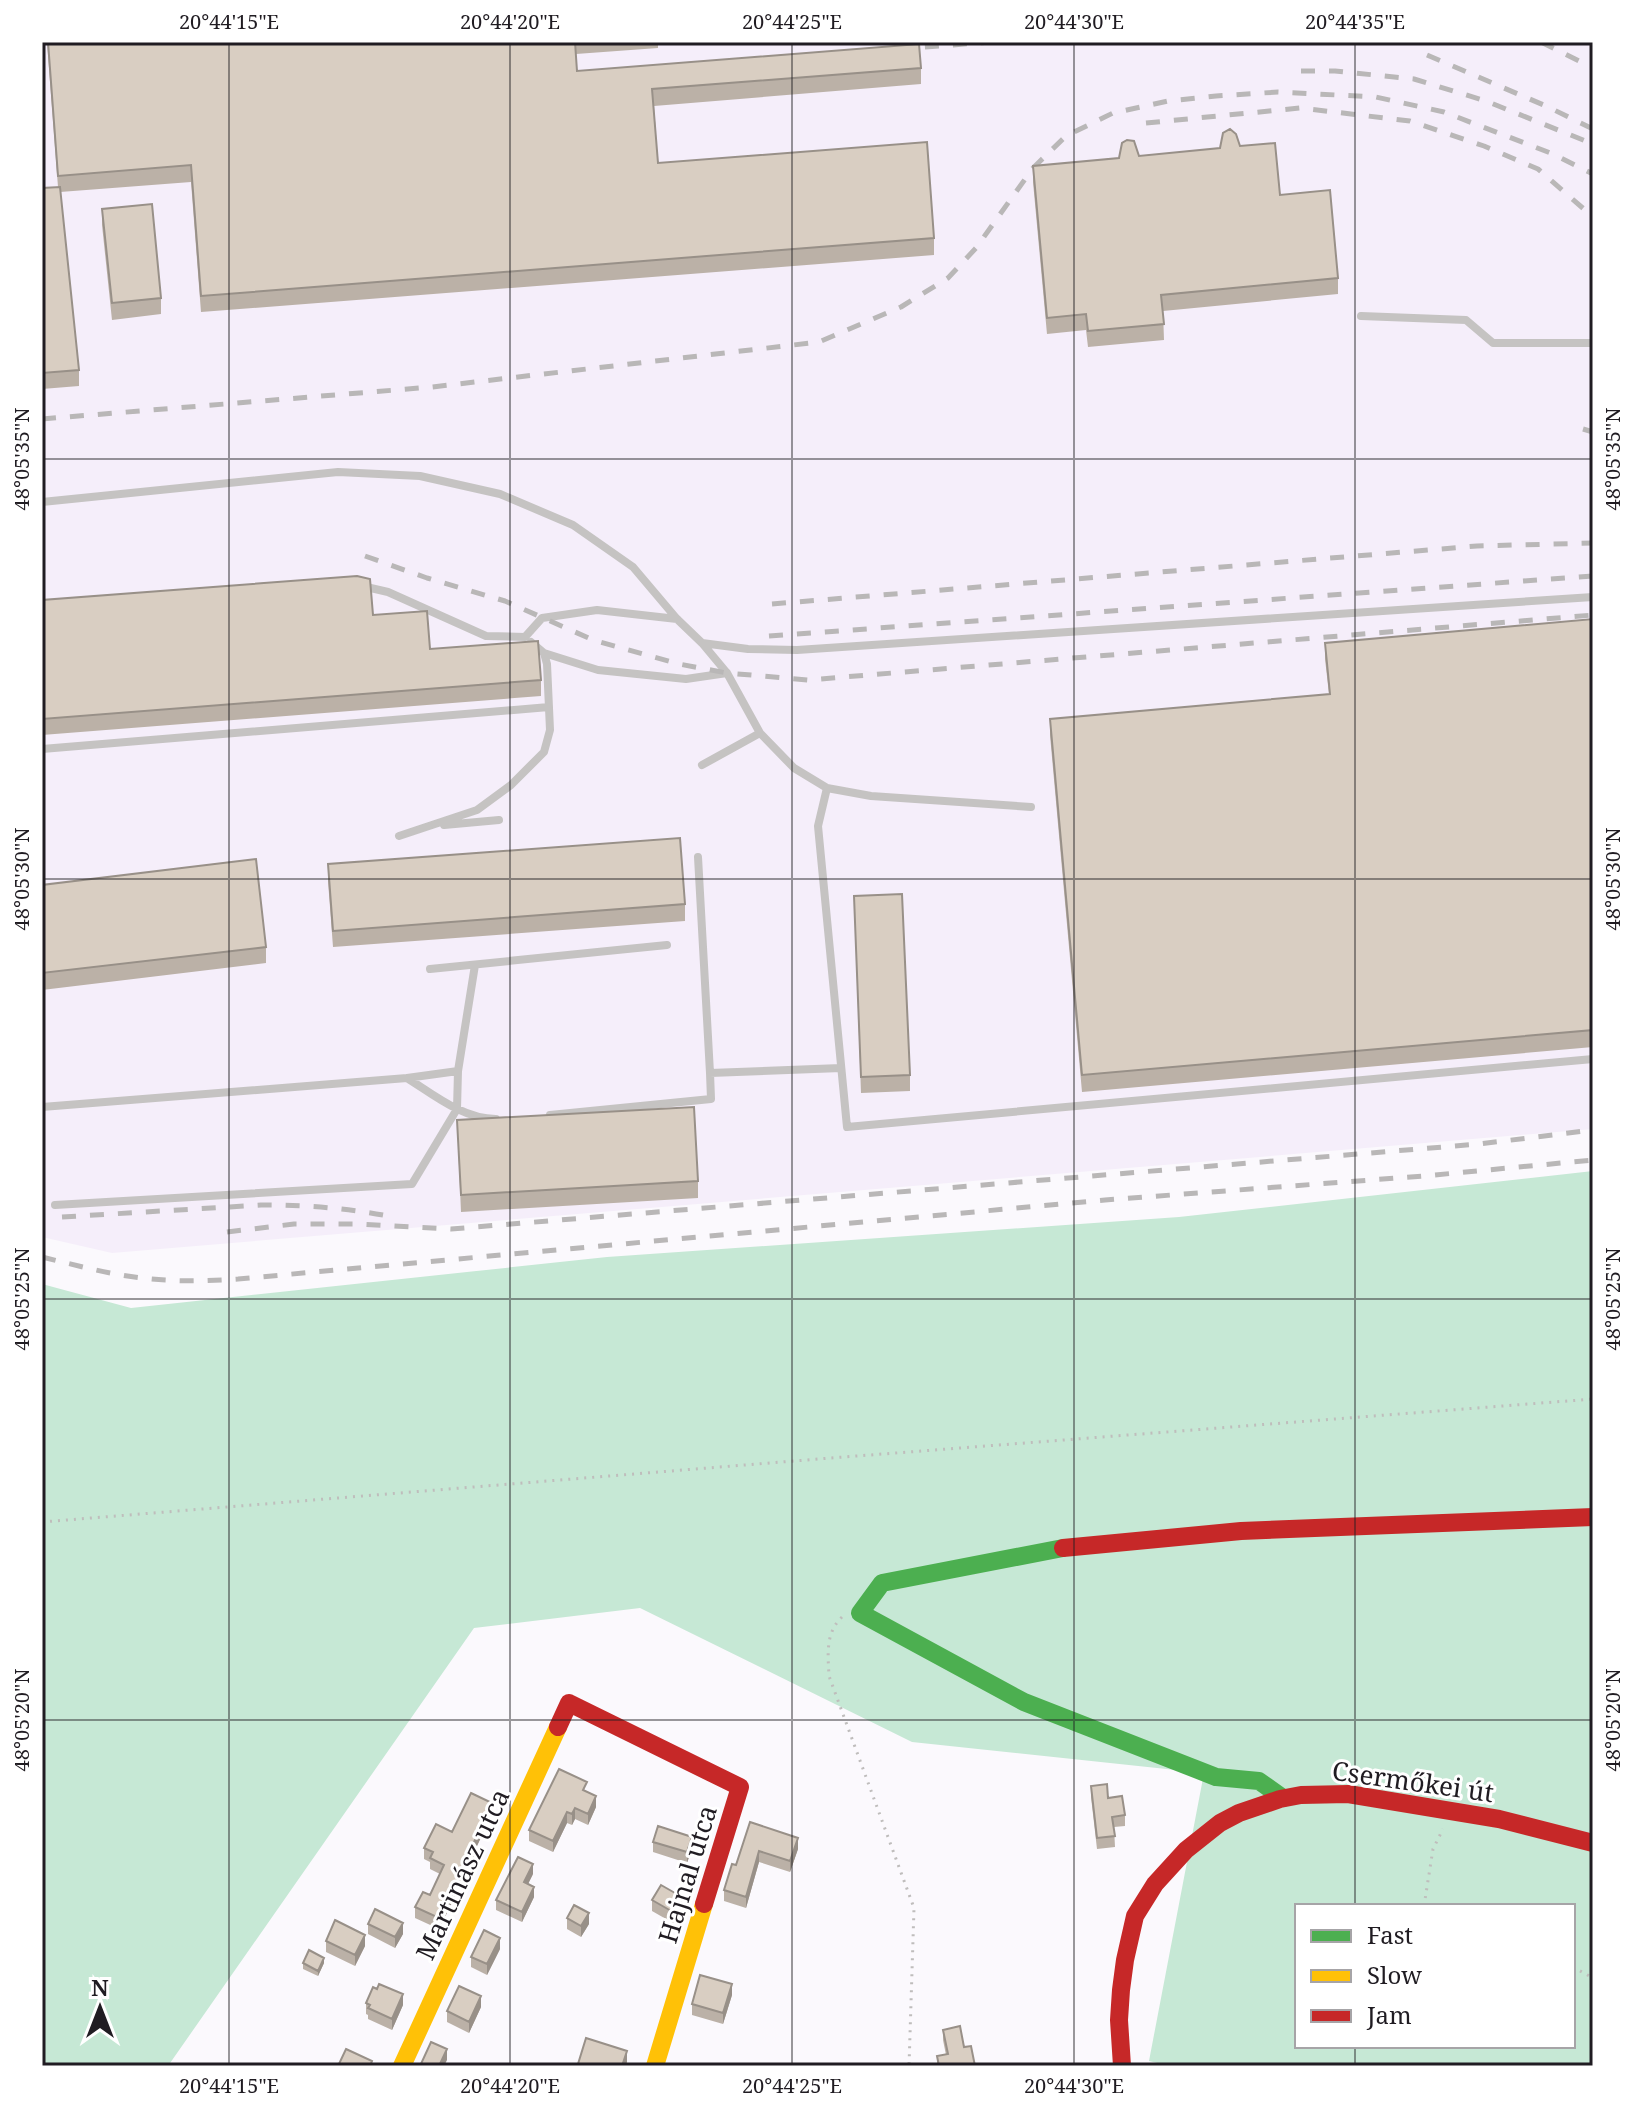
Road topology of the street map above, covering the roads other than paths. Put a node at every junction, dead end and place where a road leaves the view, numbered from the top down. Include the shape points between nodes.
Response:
1 (1361, 316) dead end
2 (1593, 343) edge
3 (42, 502) edge
4 (354, 584) edge
5 (1593, 597) edge
6 (677, 619) junction
7 (525, 637) junction
8 (702, 643) junction
9 (544, 653) junction
10 (727, 673) junction
11 (549, 707) junction
12 (760, 733) junction
13 (42, 749) edge
14 (702, 765) dead end
15 (827, 788) junction
16 (1031, 807) dead end
17 (499, 820) dead end
18 (431, 826) junction
19 (399, 836) dead end
20 (698, 857) dead end
21 (667, 945) dead end
22 (475, 965) junction
23 (430, 969) dead end
24 (1593, 1059) edge
25 (841, 1068) junction
26 (458, 1071) junction
27 (710, 1073) junction
28 (407, 1078) junction
29 (42, 1107) edge
30 (457, 1109) junction
31 (541, 1116) edge
32 (510, 1119) edge
33 (55, 1205) dead end
34 (1593, 1517) edge
35 (569, 1703) joint
36 (1283, 1798) junction
37 (1593, 1843) edge
38 (402, 2066) edge
39 (655, 2066) edge
40 (1122, 2066) edge

1 - 2 lane via 1466,320 1493,343
3 - 6 lane via 338,472 420,476 500,494 573,525 633,567
4 - 7 lane via 388,592 486,636
5 - 8 lane via 797,650
6 - 7 lane via 597,610 542,618
6 - 8 lane
7 - 9 lane
8 - 10 lane
9 - 10 lane via 598,670 686,679
9 - 11 lane
10 - 12 lane
11 - 13 lane
11 - 18 lane via 544,752 477,810
12 - 14 lane
12 - 15 lane via 794,768
15 - 16 lane
15 - 25 lane via 818,826
17 - 18 lane
18 - 19 lane
20 - 27 lane
21 - 22 lane
22 - 23 lane
22 - 26 lane
24 - 25 lane via 847,1127
25 - 27 lane
26 - 28 lane
26 - 30 lane
27 - 31 lane via 711,1099
28 - 29 lane
28 - 30 lane
30 - 32 lane via 488,1119
30 - 33 lane via 412,1184
34 - 36 street via 1241,1531 1061,1548 882,1583 860,1613 1024,1702 1216,1777 1259,1781
35 - 38 street, Martinász utca
35 - 39 street, Hajnal utca via 740,1787
36 - 37 street, Csermőkei út via 1341,1794 1499,1819
36 - 40 street, Csermőkei út via 1207,1831 1149,1892 1135,1917 1123,1968 1118,2019

